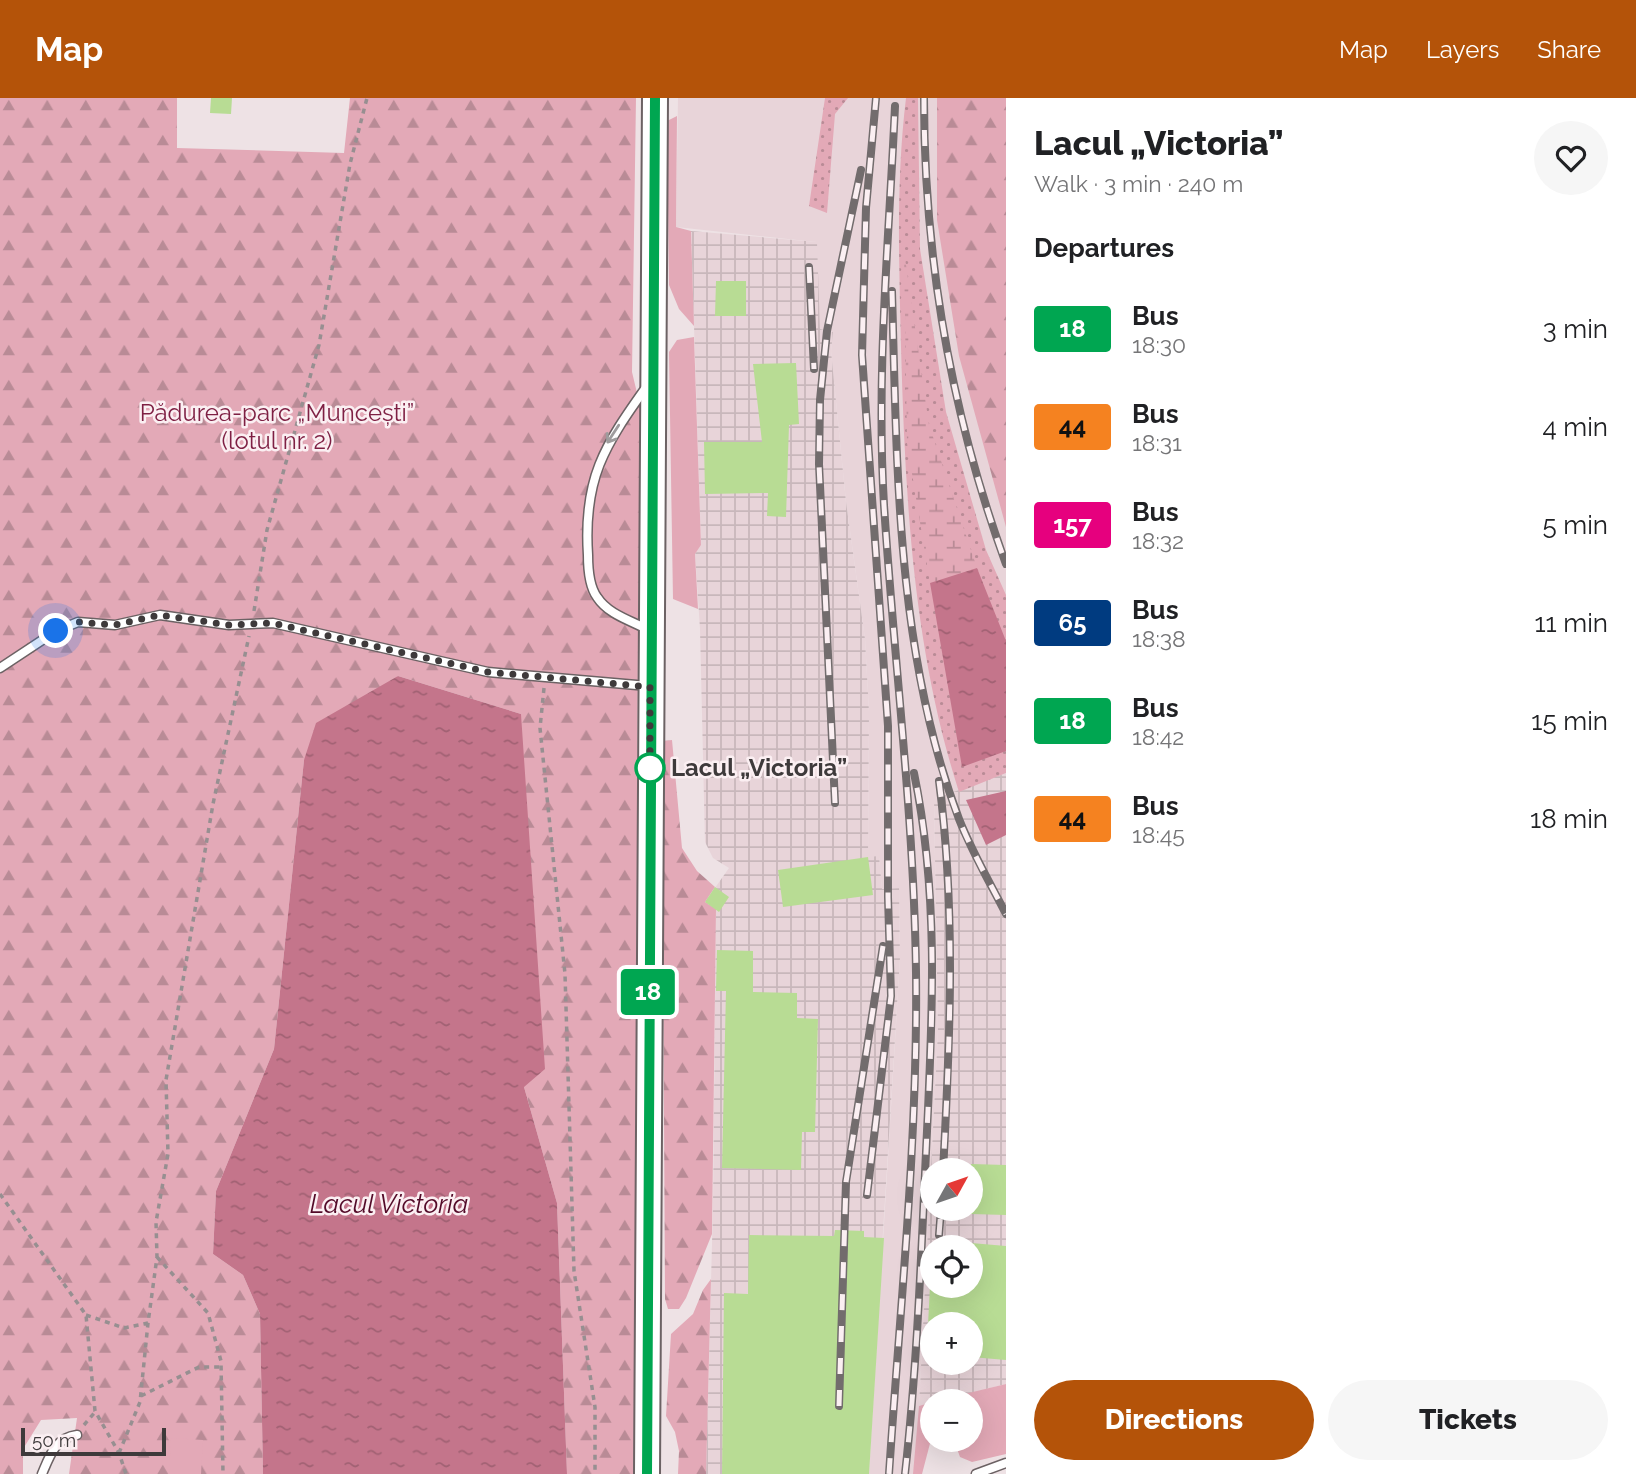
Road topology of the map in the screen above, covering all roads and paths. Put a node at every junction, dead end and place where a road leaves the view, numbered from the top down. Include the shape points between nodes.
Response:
1 (367, 98) edge
2 (654, 98) edge
3 (653, 378) junction
4 (252, 623) junction
5 (651, 631) junction
6 (0, 668) edge
7 (545, 680) junction
8 (650, 687) junction
9 (0, 1194) edge
10 (157, 1257) junction
11 (86, 1315) junction
12 (148, 1323) junction
13 (220, 1367) junction
14 (141, 1396) junction
15 (77, 1435) dead end
16 (119, 1453) junction
17 (1006, 1463) edge
18 (42, 1474) edge
19 (126, 1474) edge
20 (223, 1474) edge
21 (596, 1474) edge
22 (647, 1474) edge
23 (976, 1474) edge

1 - 4 path via 350,164 319,345 267,530
2 - 3 main road
3 - 5 main road
3 -> 5 lane via 609,439 595,471 586,526 589,575 596,596 609,611
4 - 6 lane via 229,625 160,615 115,625 78,622
4 - 7 lane via 272,623 488,672
4 - 10 path via 214,804 166,1080 168,1154 156,1222
5 - 8 main road
7 - 8 lane
7 - 21 path via 540,728 565,974 574,1271 594,1407
8 - 22 main road
9 - 11 path
10 - 12 path
10 - 13 path via 208,1313
11 - 12 path via 124,1328
11 - 16 path via 95,1411
12 - 14 path
13 - 14 path via 199,1367
13 - 20 path
14 - 16 path
15 - 18 lane via 64,1437 54,1448
16 - 19 path
17 - 23 lane

